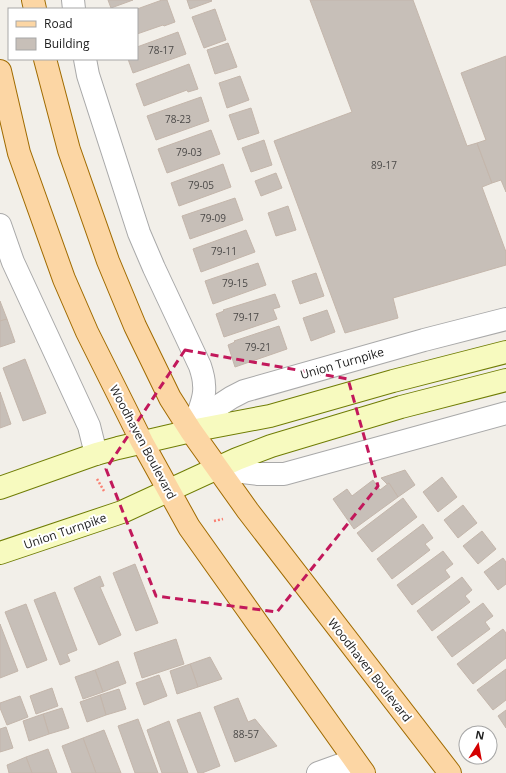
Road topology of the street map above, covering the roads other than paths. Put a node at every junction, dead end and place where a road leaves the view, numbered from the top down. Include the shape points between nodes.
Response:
1 (45, 60) edge
2 (85, 60) edge
3 (0, 71) edge
4 (0, 225) edge
5 (506, 319) edge
6 (506, 352) edge
7 (506, 380) edge
8 (506, 413) edge
9 (191, 431) junction
10 (142, 442) junction
11 (95, 464) junction
12 (217, 469) junction
13 (0, 488) edge
14 (169, 491) junction
15 (0, 553) edge
16 (359, 767) edge
17 (318, 773) edge
18 (450, 773) edge

1 - 9 main road, Woodhaven Boulevard via 69,150 116,283 170,398
2 - 9 street via 139,232 203,375 205,387
3 - 10 main road, Woodhaven Boulevard via 19,153 64,279 87,332
4 - 11 street via 13,262 89,426
5 - 9 street, Union Turnpike via 232,396 212,410
6 - 9 main road via 270,416
7 - 12 main road, Union Turnpike via 401,407 271,446
8 - 12 street via 284,474
9 - 10 main road
9 - 12 main road, Woodhaven Boulevard
10 - 11 main road
10 - 14 main road, Woodhaven Boulevard
11 - 13 main road
12 - 14 main road, Union Turnpike
12 - 18 main road, Woodhaven Boulevard
14 - 15 main road, Union Turnpike via 122,512
14 - 16 main road, Woodhaven Boulevard via 198,542
16 - 17 street

